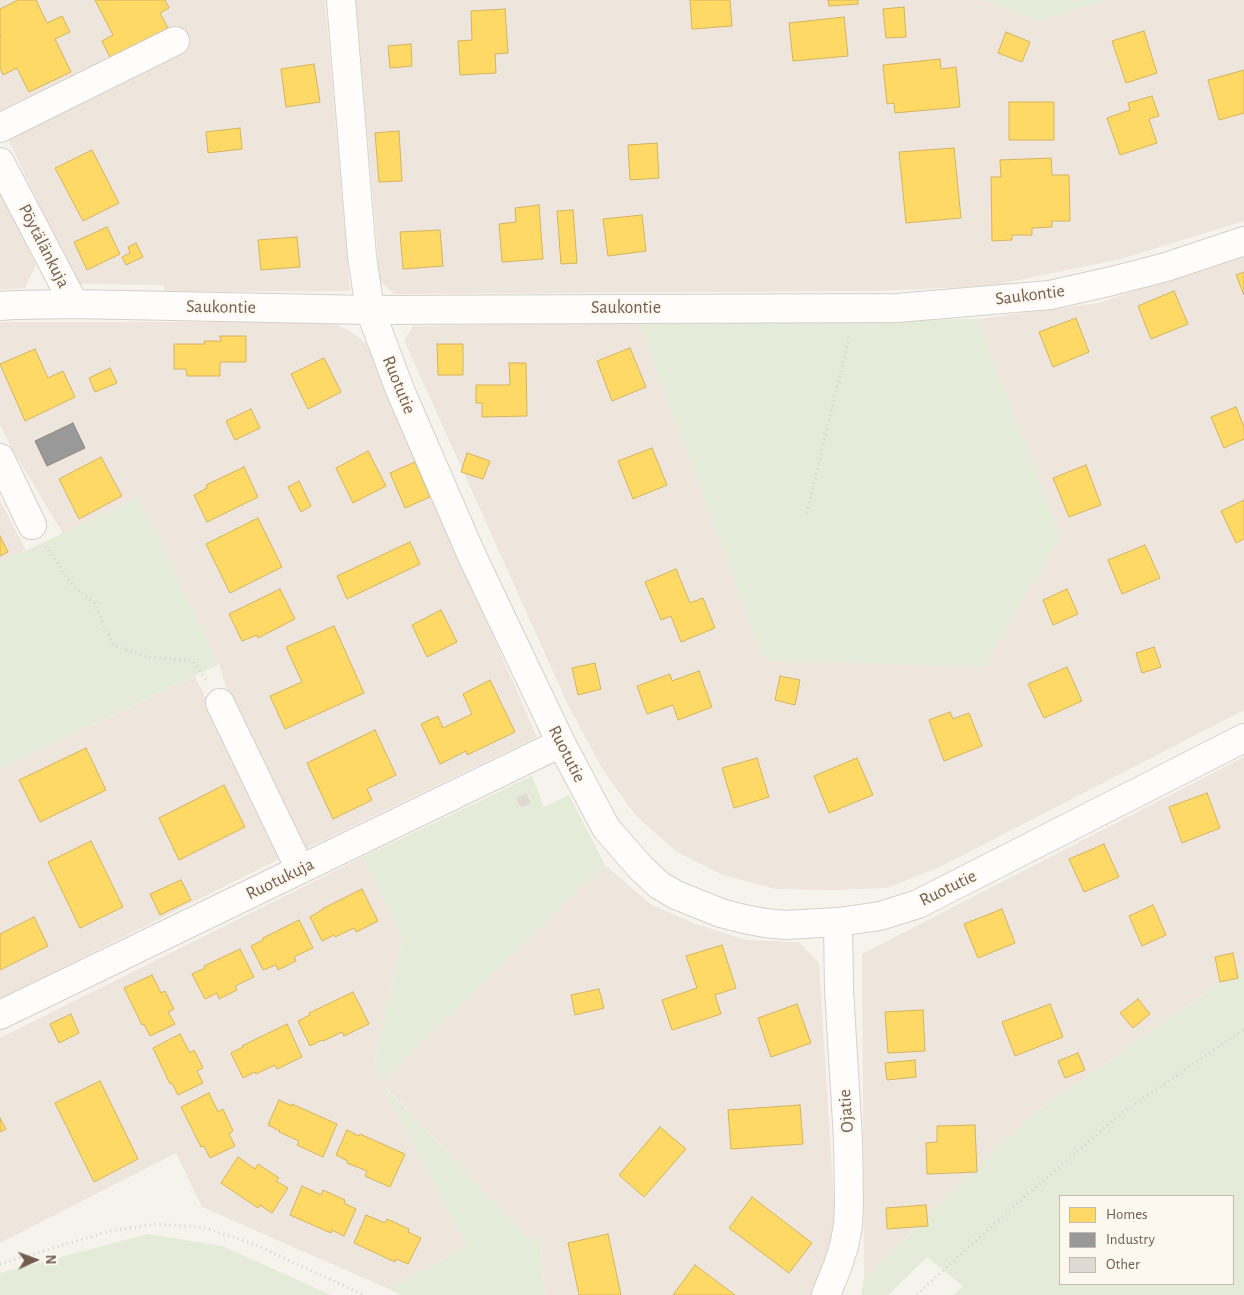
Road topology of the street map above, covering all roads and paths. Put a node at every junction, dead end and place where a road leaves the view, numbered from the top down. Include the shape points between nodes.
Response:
1 (341, 0) edge
2 (175, 41) dead end
3 (0, 128) edge
4 (0, 162) edge
5 (1244, 241) edge
6 (74, 304) junction
7 (0, 306) edge
8 (848, 308) junction
9 (370, 310) junction
10 (0, 458) edge
11 (807, 513) dead end
12 (32, 524) joint
13 (220, 703) joint
14 (1244, 738) edge
15 (561, 743) junction
16 (300, 869) junction
17 (838, 922) junction
18 (0, 1015) edge
19 (1244, 1029) edge
20 (0, 1264) edge
21 (364, 1295) edge
22 (826, 1295) edge
23 (917, 1295) edge

1 - 9 street, Ruotutie via 362,256
2 - 3 street
4 - 6 street, Pöytälänkuja
5 - 8 street, Saukontie via 1166,267 1050,294 897,308
6 - 7 street, Saukontie
6 - 9 street, Saukontie
8 - 9 street, Saukontie
8 - 11 path via 848,342
9 - 15 street, Ruotutie via 400,390 472,556
10 - 12 street
12 - 13 path via 72,585 94,603 113,645 148,657 193,661
13 - 16 street
14 - 17 street, Ruotutie via 918,904 880,916
15 - 16 street, Ruotukuja
15 - 17 street, Ruotutie via 606,828 659,885 698,904 744,919 785,925
16 - 18 street, Ruotukuja
17 - 22 street, Ojatie via 838,990 849,1203 844,1246
19 - 23 path via 1122,1113
20 - 21 path via 110,1231 155,1224 202,1227 249,1242

